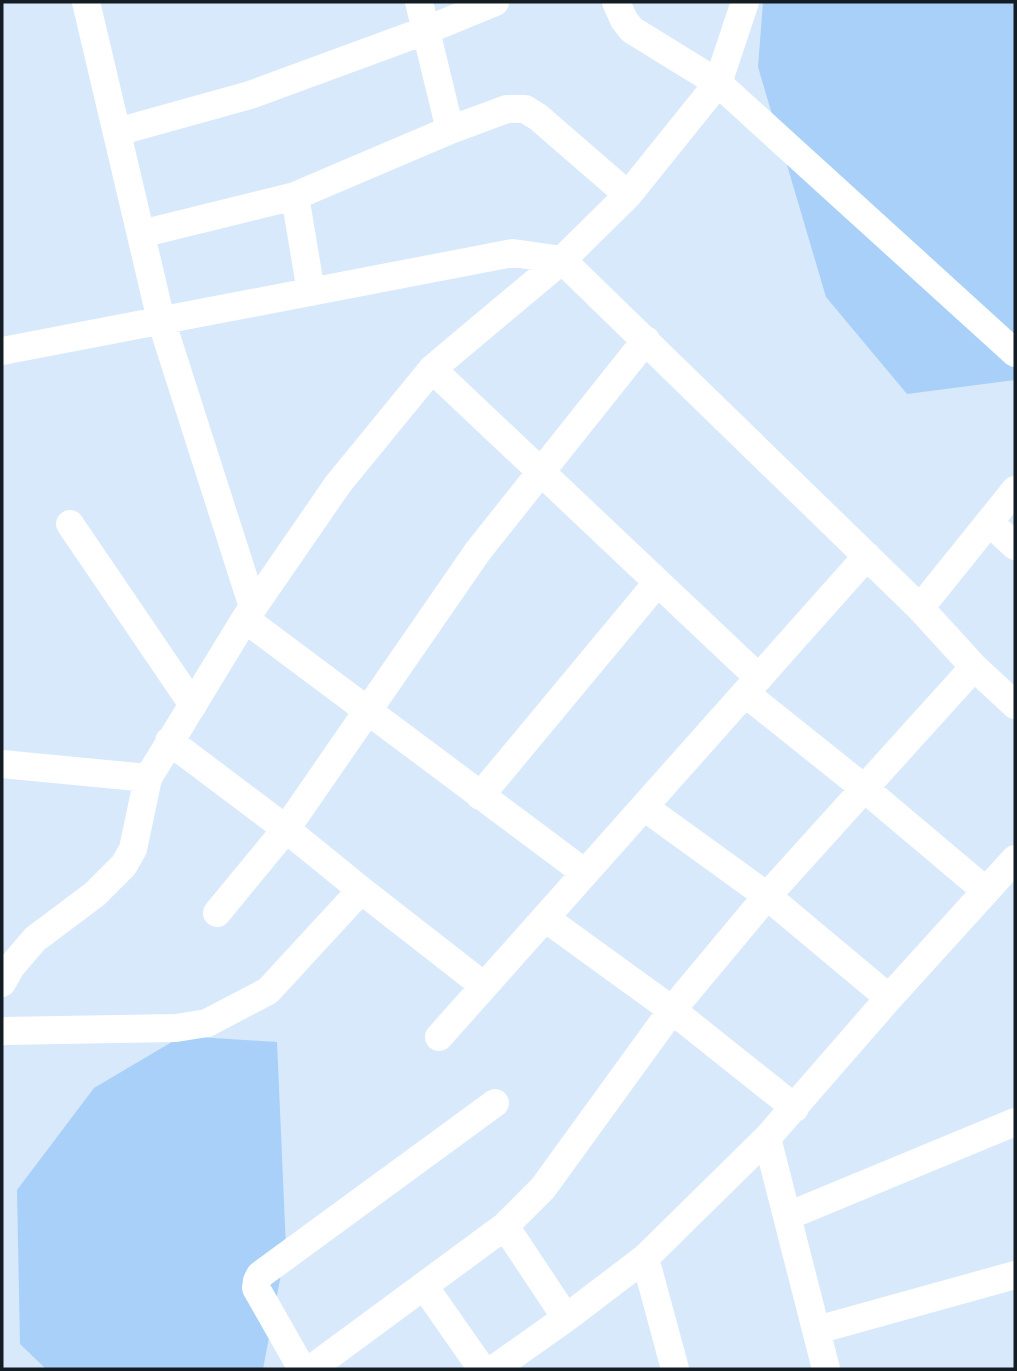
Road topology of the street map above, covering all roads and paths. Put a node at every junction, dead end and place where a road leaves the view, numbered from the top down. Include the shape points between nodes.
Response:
1 (86, 2) edge
2 (419, 2) edge
3 (495, 2) edge
4 (616, 2) edge
5 (745, 2) edge
6 (427, 30) junction
7 (718, 83) junction
8 (450, 130) junction
9 (117, 132) junction
10 (628, 195) junction
11 (295, 196) junction
12 (141, 234) junction
13 (562, 260) junction
14 (311, 292) junction
15 (161, 320) junction
16 (646, 340) junction
17 (2, 351) edge
18 (1015, 353) edge
19 (432, 369) junction
20 (541, 472) junction
21 (1015, 490) edge
22 (990, 523) junction
23 (70, 524) dead end
24 (1015, 546) edge
25 (867, 556) junction
26 (657, 583) junction
27 (920, 608) junction
28 (249, 613) junction
29 (974, 667) junction
30 (752, 685) junction
31 (193, 705) junction
32 (1015, 705) edge
33 (368, 711) junction
34 (169, 741) junction
35 (2, 764) edge
36 (148, 778) junction
37 (865, 789) junction
38 (480, 796) junction
39 (644, 807) junction
40 (286, 829) junction
41 (1015, 859) edge
42 (585, 873) junction
43 (361, 890) junction
44 (986, 891) junction
45 (767, 896) junction
46 (218, 913) dead end
47 (545, 918) junction
48 (2, 983) edge
49 (484, 986) junction
50 (889, 998) junction
51 (672, 1010) junction
52 (2, 1031) edge
53 (439, 1037) dead end
54 (495, 1103) dead end
55 (795, 1108) junction
56 (1015, 1122) edge
57 (767, 1138) junction
58 (788, 1216) junction
59 (505, 1226) junction
60 (645, 1258) junction
61 (1015, 1275) edge
62 (424, 1286) junction
63 (566, 1318) junction
64 (817, 1330) junction
65 (523, 1359) edge
66 (302, 1369) edge
67 (311, 1369) edge
68 (482, 1369) edge
69 (494, 1369) edge
70 (675, 1369) edge
71 (826, 1369) edge

1 - 9 street
2 - 6 street
3 - 6 street
4 - 7 street via 632,30
5 - 7 street
6 - 8 street
6 - 9 street via 250,94
7 - 10 street
7 - 18 street
8 - 10 street via 507,109 525,109
8 - 11 street
9 - 12 street
10 - 13 street
11 - 12 street
11 - 14 street
12 - 15 street
13 - 14 street via 513,253
13 - 16 street
13 - 19 street
14 - 15 street
15 - 17 street
15 - 28 street
16 - 20 street
16 - 25 street
19 - 20 street
19 - 28 street via 338,484
20 - 26 street
20 - 33 street via 478,551
21 - 22 street
22 - 24 street
22 - 27 street
23 - 31 street
25 - 27 street
25 - 30 street
26 - 30 street
26 - 38 street
27 - 29 street
28 - 31 street
28 - 33 street
29 - 32 street
29 - 37 street
30 - 37 street
30 - 39 street
31 - 34 street
33 - 38 street
33 - 40 street
34 - 36 street
34 - 40 street
35 - 36 street
36 - 48 street via 133,849 124,865 96,894 35,939
37 - 44 street
37 - 45 street
38 - 42 street
39 - 42 street
39 - 45 street
40 - 43 street
40 - 46 street
41 - 44 street
42 - 47 street
43 - 49 street
43 - 52 street via 268,991 207,1023 176,1028
44 - 50 street
45 - 50 street
45 - 51 street
47 - 49 street
47 - 51 street
49 - 53 street
50 - 55 street
51 - 55 street
51 - 59 street via 558,1170
54 - 66 street via 260,1275 256,1288
55 - 57 street
56 - 58 street
57 - 58 street
57 - 60 street
58 - 64 street
59 - 62 street
59 - 63 street
60 - 63 street
60 - 70 street
61 - 64 street
62 - 67 street
62 - 68 street
63 - 65 street
64 - 71 street
65 - 69 street

